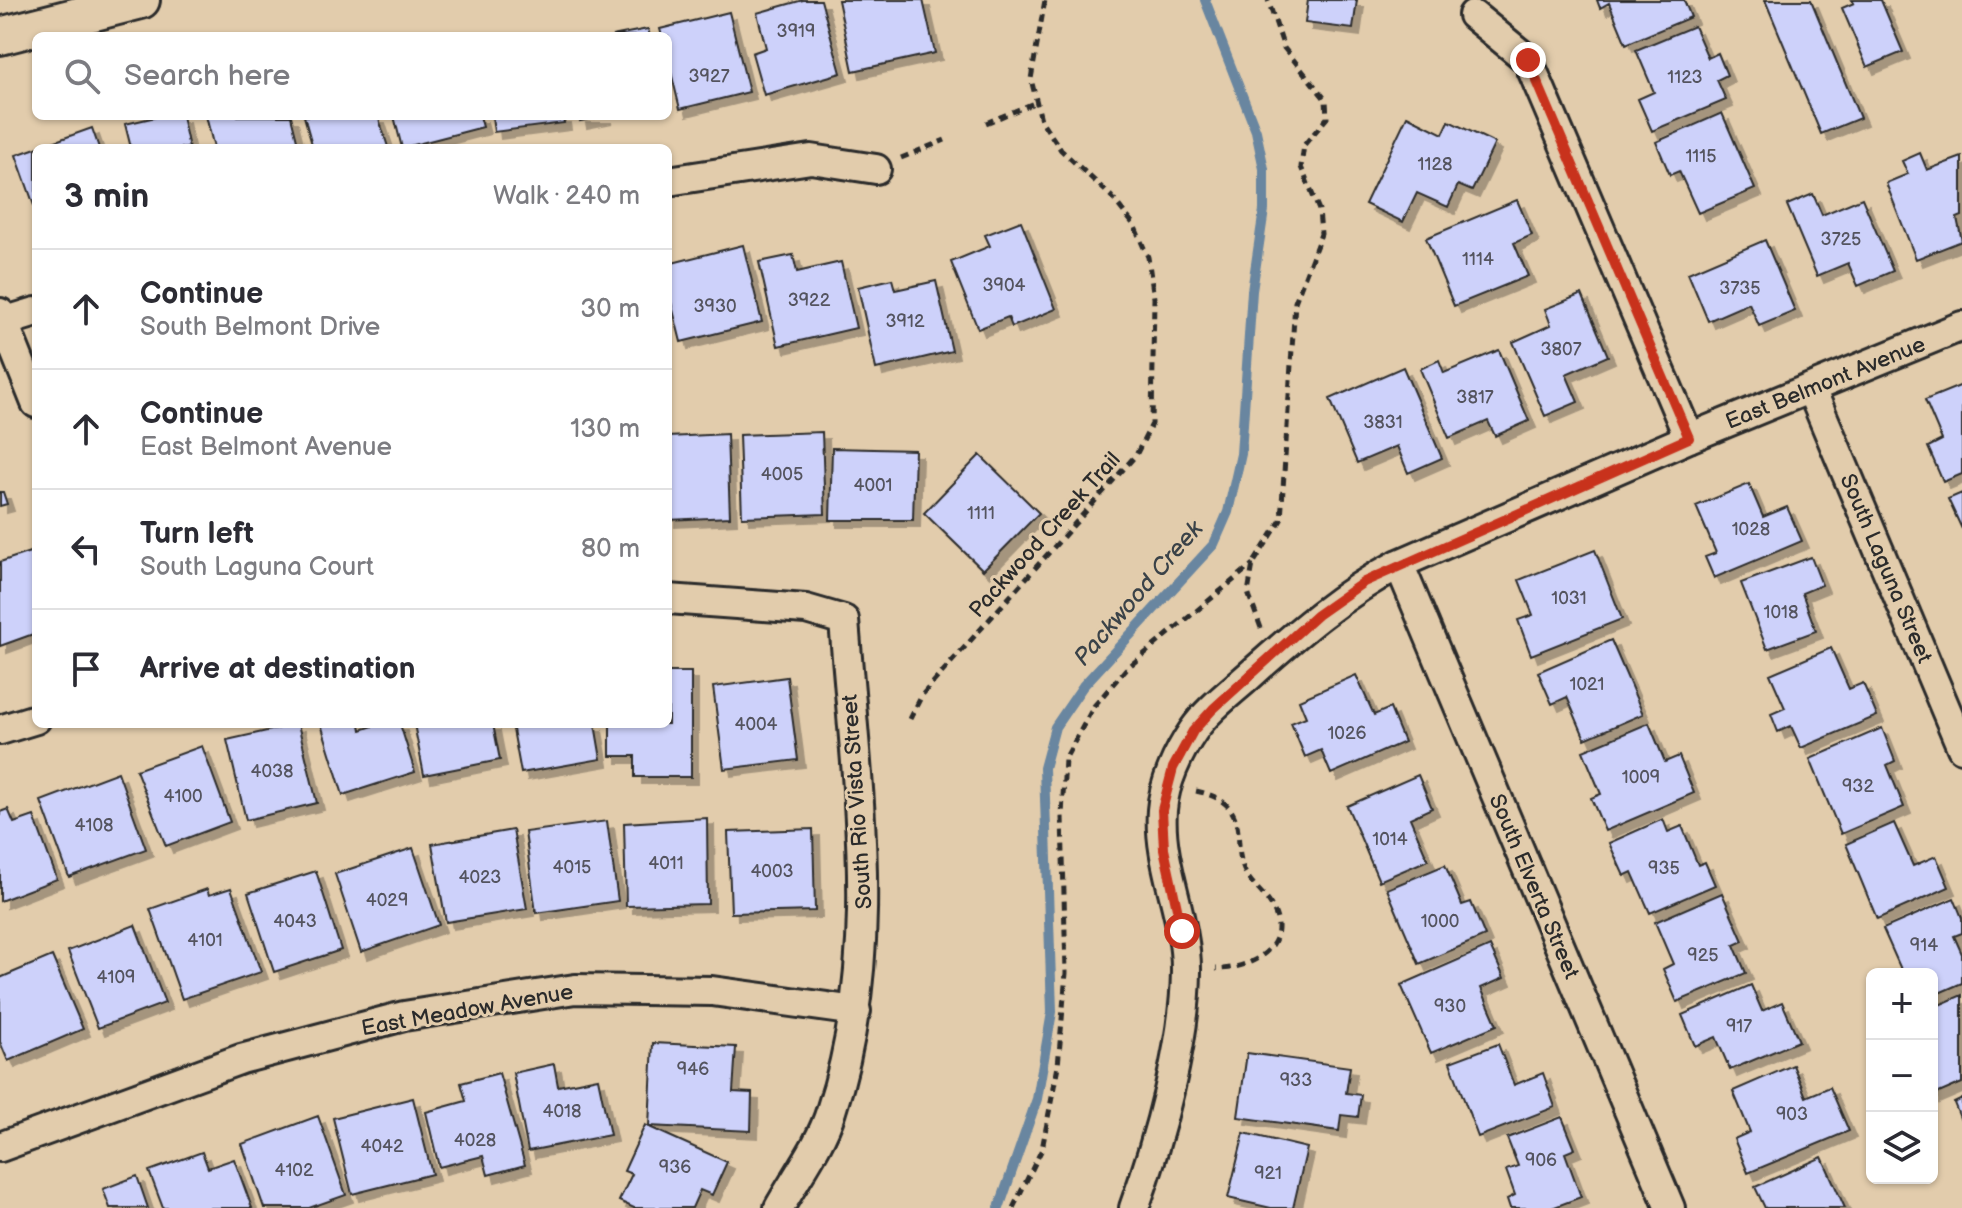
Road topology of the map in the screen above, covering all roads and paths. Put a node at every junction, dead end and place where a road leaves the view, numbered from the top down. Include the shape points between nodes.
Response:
1 (141, 0) edge
2 (1045, 0) edge
3 (1268, 0) edge
4 (1473, 15) dead end
5 (0, 36) edge
6 (1034, 103) junction
7 (986, 123) dead end
8 (945, 140) dead end
9 (876, 169) joint
10 (672, 180) edge
11 (32, 313) edge
12 (1, 320) edge
13 (1962, 326) edge
14 (1811, 389) junction
15 (32, 394) edge
16 (1689, 438) junction
17 (1253, 564) junction
18 (1399, 564) junction
19 (672, 599) edge
20 (1279, 650) junction
21 (910, 719) dead end
22 (32, 720) edge
23 (0, 730) edge
24 (1962, 748) edge
25 (1170, 776) junction
26 (1186, 968) junction
27 (856, 1011) junction
28 (0, 1147) edge
29 (779, 1208) edge
30 (1013, 1208) edge
31 (1134, 1208) edge
32 (1670, 1208) edge

1 - 5 street
2 - 6 path, Packwood Creek Trail via 1034,50
3 - 17 path via 1284,48 1326,100 1327,118 1304,145 1301,167 1319,210 1321,234 1295,302 1281,520
4 - 16 street via 1528,60
6 - 7 path
6 - 21 path, Packwood Creek Trail via 1061,150 1134,225 1148,257 1154,298 1152,424 1136,455 922,695
8 - 9 path
9 - 10 street via 811,159
11 - 12 street
12 - 15 street
13 - 14 street, East Belmont Avenue
14 - 16 street, East Belmont Avenue
14 - 24 street, South Laguna Street
16 - 18 street, East Belmont Avenue
17 - 20 path via 1248,593 1260,626
17 - 30 path via 1126,669 1094,706 1065,759 1066,973 1058,1066 1042,1149
18 - 20 street, East Belmont Avenue via 1317,615
18 - 32 street, South Elverta Street
19 - 27 street, South Rio Vista Street via 806,609 844,620 865,907
20 - 25 street, East Belmont Avenue via 1193,731
22 - 23 street
25 - 26 street via 1162,810 1164,849
25 - 26 path via 1223,802 1239,826 1247,877 1276,914 1273,944 1247,966
26 - 31 street via 1182,1034
27 - 28 street, East Meadow Avenue via 712,991 575,989 404,1016 241,1059
27 - 29 street, South Rio Vista Street via 831,1114

